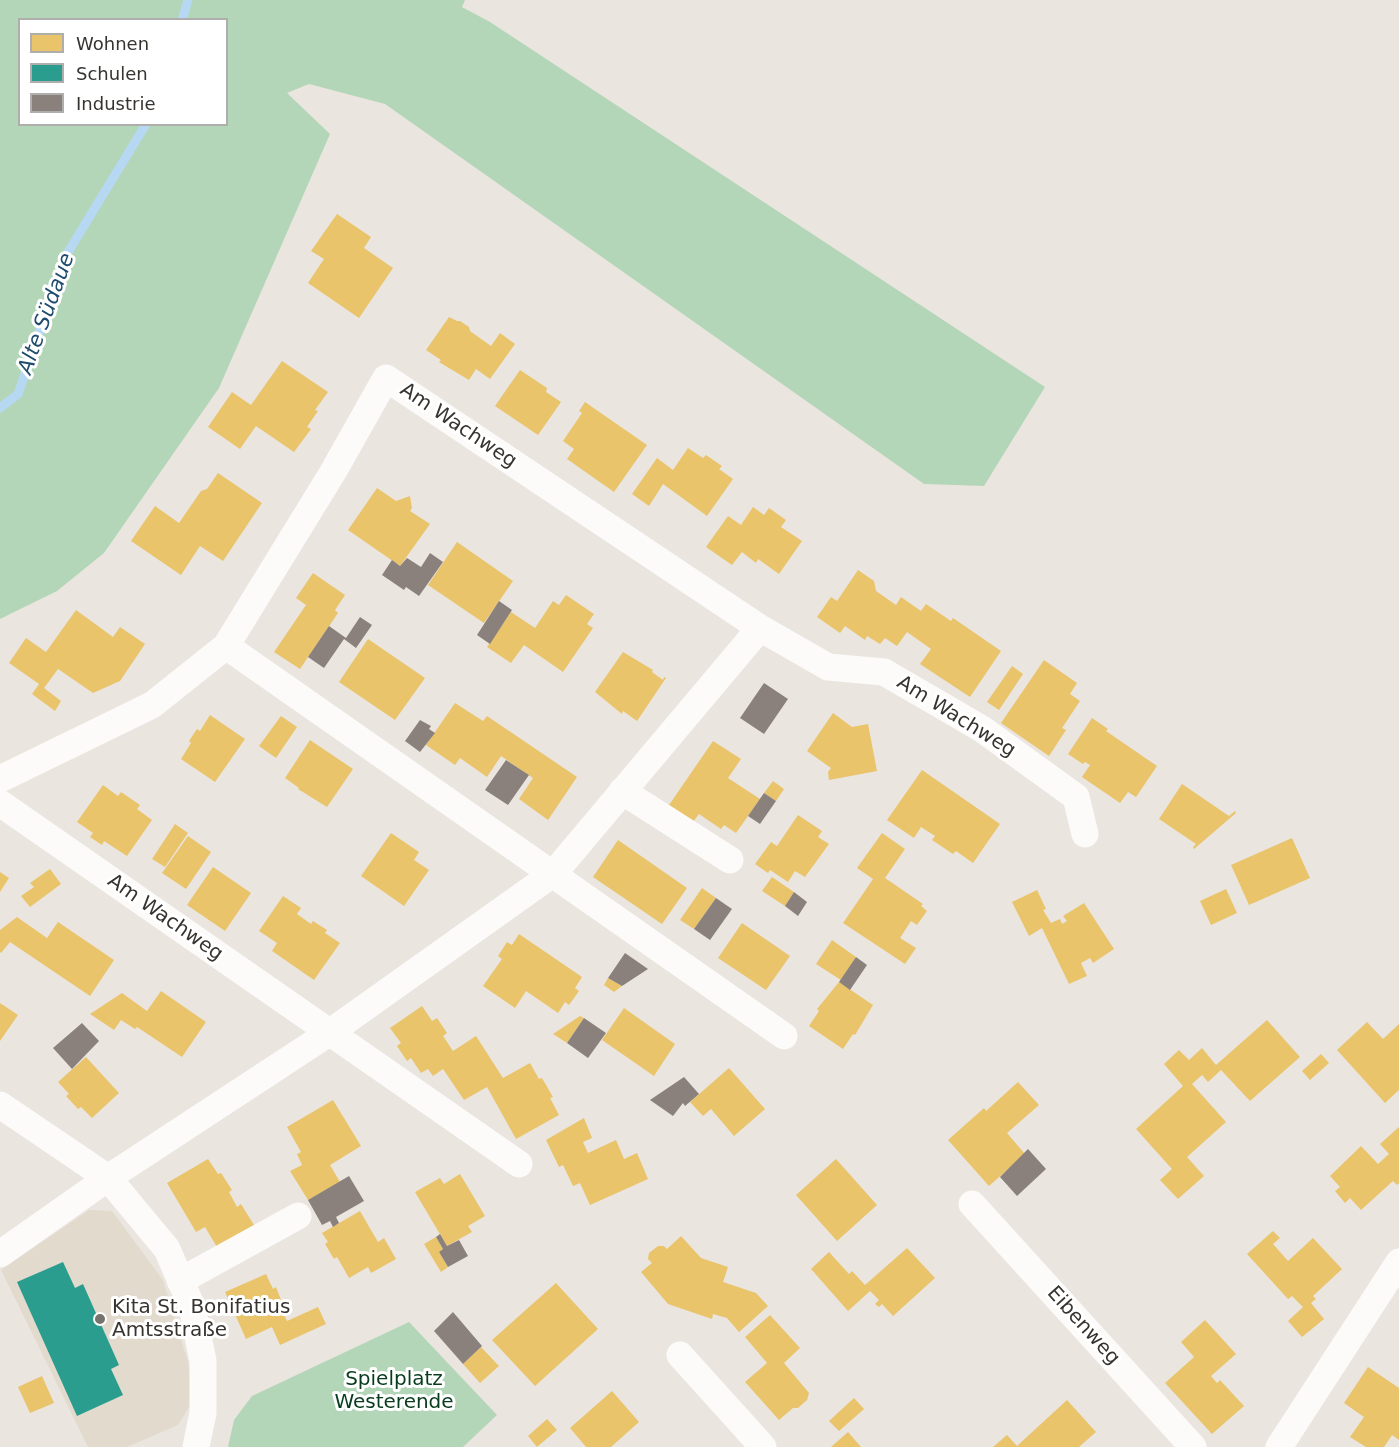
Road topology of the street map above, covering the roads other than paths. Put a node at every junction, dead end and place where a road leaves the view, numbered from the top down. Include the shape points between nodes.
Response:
1 (760, 628) junction
2 (226, 646) junction
3 (0, 779) edge
4 (622, 791) junction
5 (0, 803) edge
6 (1085, 834) dead end
7 (730, 860) dead end
8 (554, 873) junction
9 (329, 1033) junction
10 (784, 1036) dead end
11 (0, 1105) edge
12 (519, 1164) dead end
13 (108, 1178) junction
14 (972, 1204) dead end
15 (298, 1216) dead end
16 (0, 1254) edge
17 (1399, 1262) edge
18 (180, 1281) junction
19 (680, 1355) dead end
20 (196, 1447) edge
21 (763, 1447) edge
22 (1193, 1447) edge
23 (1279, 1447) edge

1 - 2 street, Am Wachweg via 386,378
1 - 4 street
1 - 6 street, Am Wachweg via 828,667 884,672 982,729 1076,797
2 - 3 street, Am Wachweg via 152,705
2 - 8 street
4 - 7 street
4 - 8 street
5 - 9 street, Am Wachweg
8 - 9 street
8 - 10 street
9 - 12 street, Am Wachweg
9 - 13 street
11 - 13 street
13 - 16 street
13 - 18 street via 166,1249
14 - 22 street, Eibenweg
15 - 18 street
17 - 23 street
18 - 20 street via 192,1307 203,1361 203,1413
19 - 21 street

